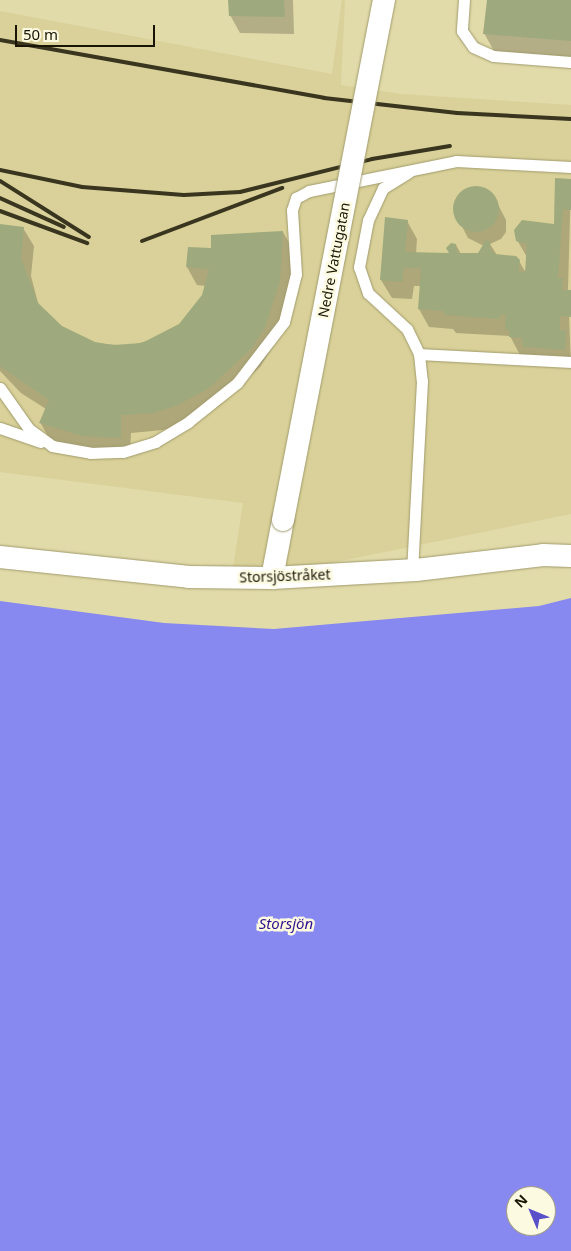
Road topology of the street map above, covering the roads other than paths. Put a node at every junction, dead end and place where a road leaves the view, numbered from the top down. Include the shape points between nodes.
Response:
1 (384, 0) edge
2 (464, 0) edge
3 (571, 62) edge
4 (417, 167) junction
5 (571, 167) edge
6 (418, 354) junction
7 (571, 362) edge
8 (0, 388) edge
9 (0, 428) edge
10 (52, 446) junction
11 (571, 556) edge
12 (0, 557) edge
13 (412, 570) junction
14 (272, 578) junction

1 - 14 street, Nedre Vattugatan, bridge
2 - 3 lane via 462,31 473,47 494,56
4 - 5 lane via 456,161
4 - 6 lane via 383,188 368,220 359,267 368,294 407,329
4 - 10 lane via 309,191 296,198 292,210 296,274 284,322 237,383 210,406 155,442 123,452 90,453
6 - 7 lane
6 - 13 lane via 422,381
8 - 10 lane via 29,429
9 - 10 lane
11 - 13 street, Storsjöstråket via 543,555
12 - 14 street, Storsjöstråket via 189,577
13 - 14 street, Storsjöstråket

